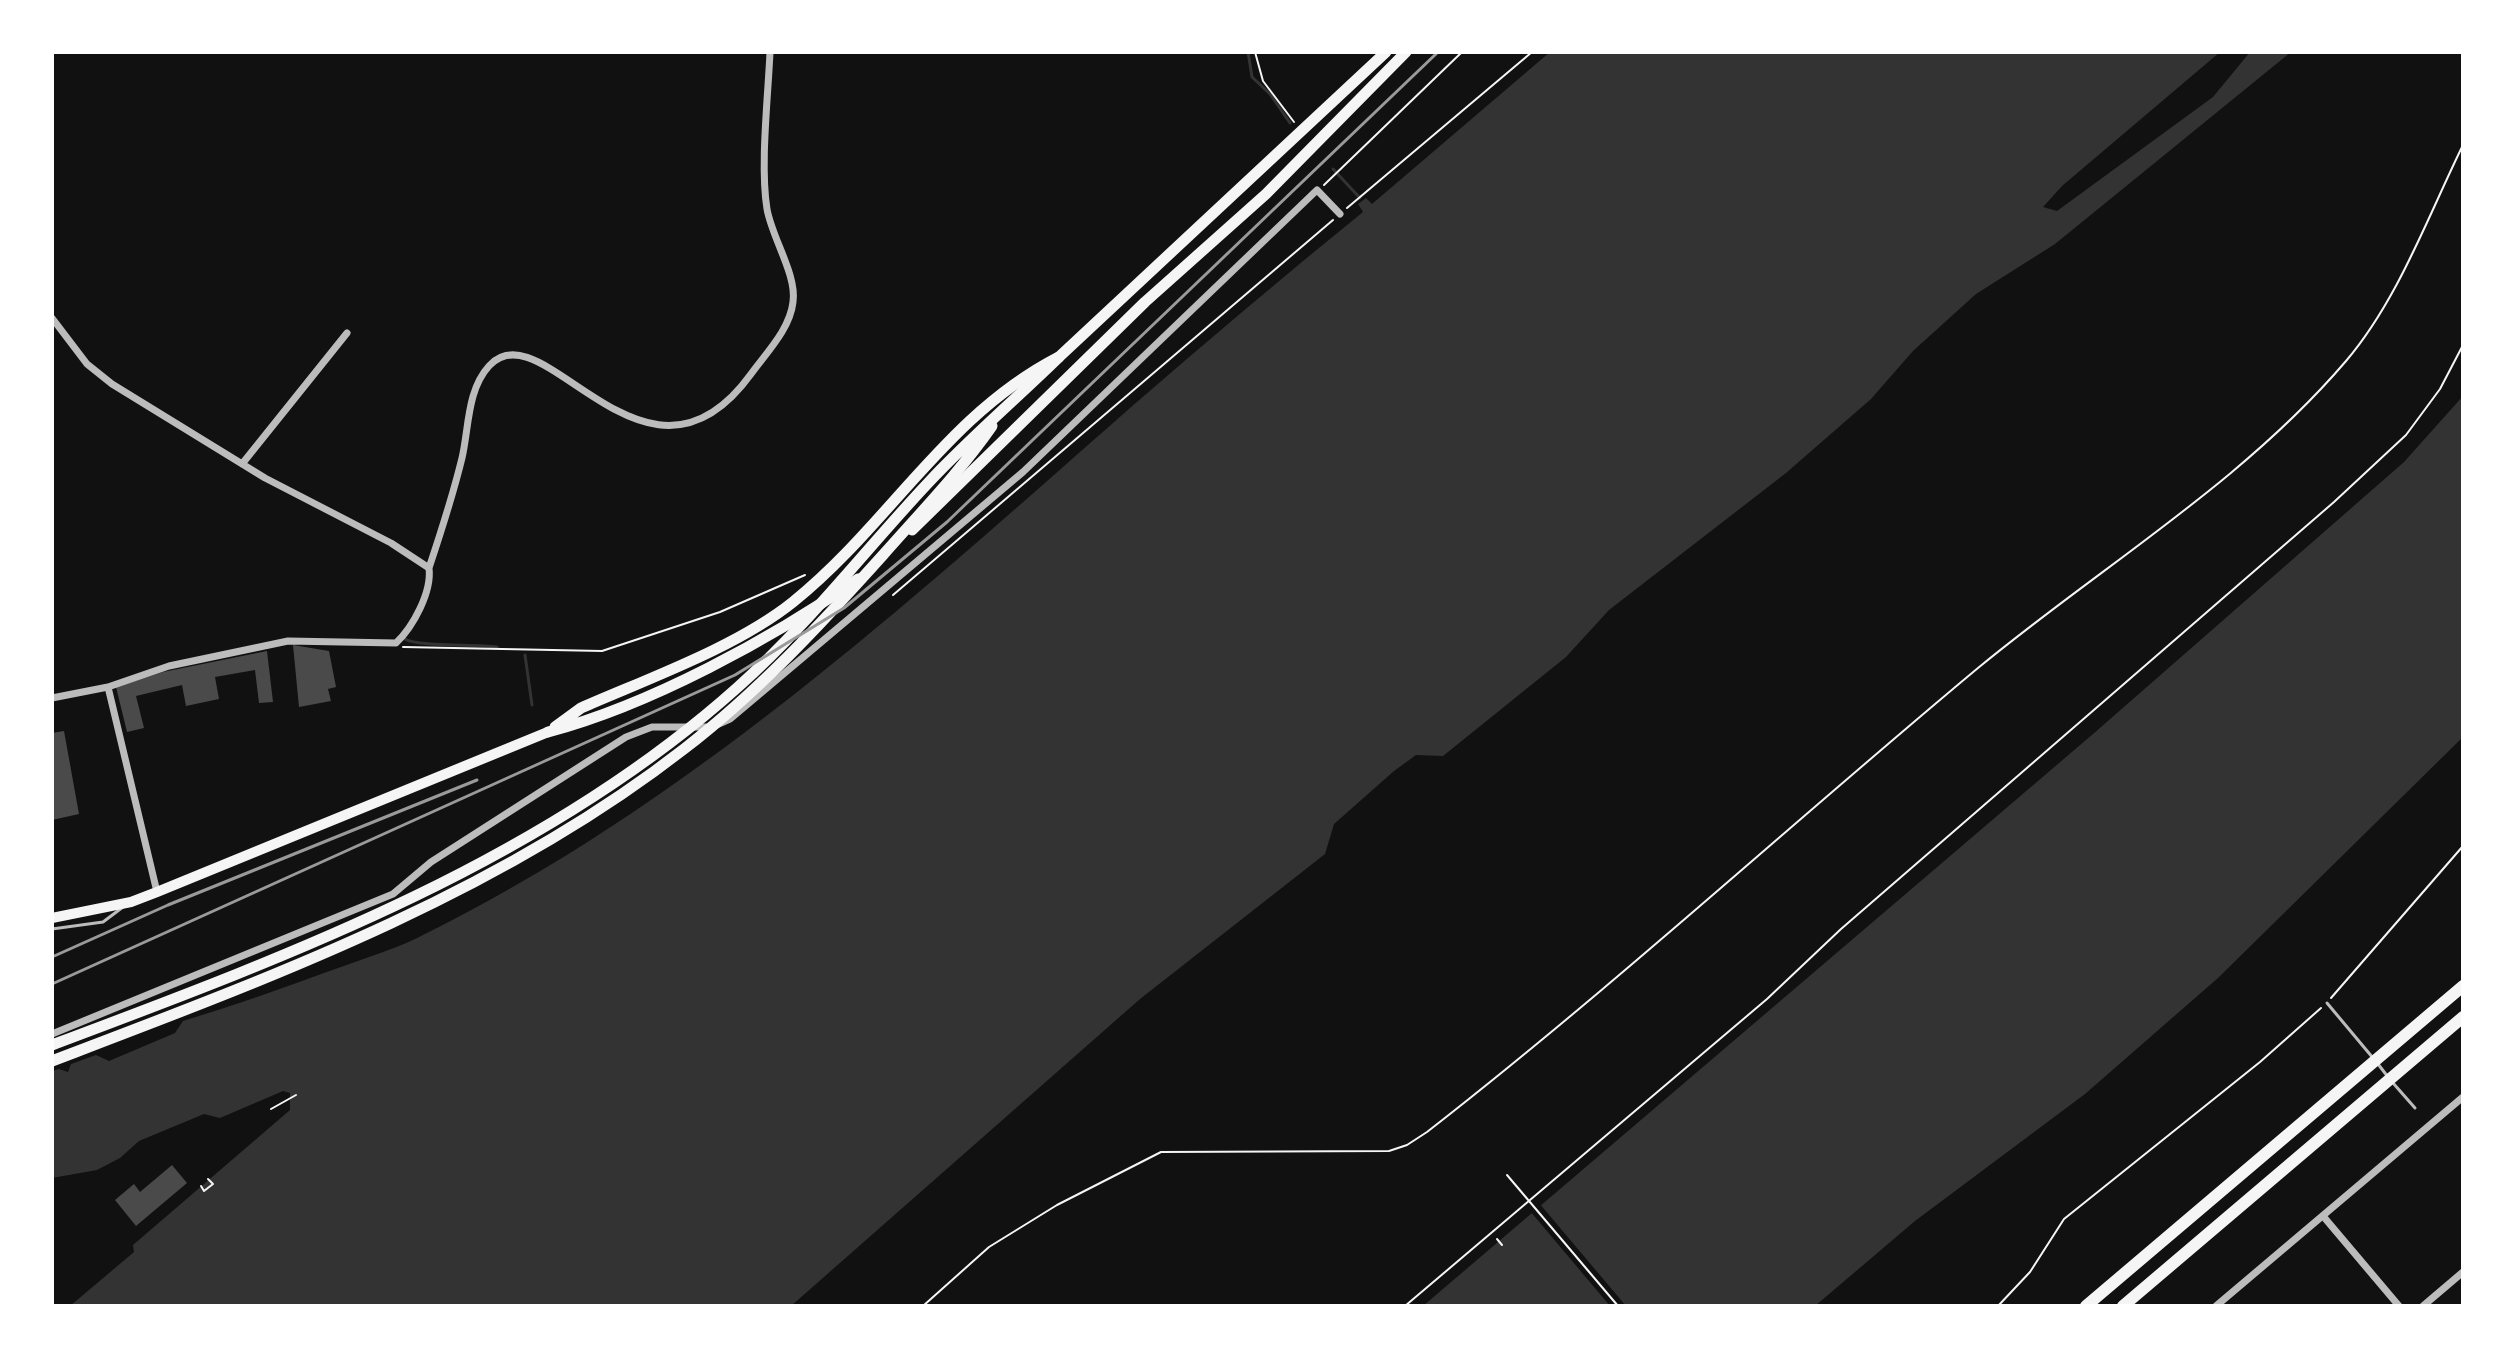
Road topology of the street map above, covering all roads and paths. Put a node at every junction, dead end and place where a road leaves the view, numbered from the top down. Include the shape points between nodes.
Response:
1 (770, 52) edge
2 (1255, 52) edge
3 (1386, 52) edge
4 (1406, 52) edge
5 (1462, 52) edge
6 (1532, 52) edge
7 (1294, 122) dead end
8 (2463, 145) edge
9 (1332, 178) dead end
10 (1340, 214) junction
11 (52, 318) edge
12 (347, 333) dead end
13 (2463, 345) edge
14 (1059, 357) junction
15 (1002, 412) junction
16 (242, 464) junction
17 (956, 543) dead end
18 (429, 568) junction
19 (788, 591) dead end
20 (396, 643) junction
21 (108, 687) junction
22 (52, 698) edge
23 (548, 732) junction
24 (2463, 846) edge
25 (157, 892) junction
26 (131, 902) junction
27 (52, 918) edge
28 (52, 929) edge
29 (2463, 986) edge
30 (2327, 1003) junction
31 (2463, 1017) edge
32 (52, 1034) edge
33 (52, 1045) edge
34 (52, 1061) edge
35 (296, 1095) dead end
36 (2463, 1097) edge
37 (2415, 1108) dead end
38 (271, 1109) dead end
39 (1507, 1175) dead end
40 (208, 1179) dead end
41 (201, 1186) dead end
42 (2323, 1216) junction
43 (1497, 1239) dead end
44 (1502, 1245) dead end
45 (2463, 1272) edge
46 (923, 1306) edge
47 (1405, 1306) edge
48 (1618, 1306) edge
49 (1998, 1306) edge
50 (2086, 1306) edge
51 (2123, 1306) edge
52 (2216, 1306) edge
53 (2399, 1306) edge
54 (2423, 1306) edge

1 - 18 street via 767,207 794,295 779,336 723,404 704,418 679,424 654,425 625,417 535,358 510,356 490,364 472,399 462,457
2 - 7 path via 1263,81
3 - 14 main road
4 - 23 main road via 1266,194 1124,323 874,567 816,608 685,678 585,722
5 - 9 path
6 - 10 path
8 - 46 path via 2376,320 2316,395 2213,486 1979,667 1645,956 1427,1132 1389,1151 1161,1152 989,1247
10 - 17 path
10 - 32 street via 1317,190 1023,472 720,725 652,727 626,737 431,862 393,894
11 - 16 street via 98,374
12 - 16 street
13 - 47 path via 2440,389 2406,435 2334,502 1851,920 1767,999
14 - 15 main road
14 - 23 main road via 988,402 836,564 792,603 763,623 581,708
15 - 33 main road via 956,452 738,687 602,790 528,836 368,918
15 - 34 main road via 937,494 786,660 683,750 627,789 512,861 409,915
16 - 18 street
18 - 20 street via 412,624
19 - 20 path via 810,573 720,612 602,651 507,652 454,646 409,650
20 - 21 street via 288,641 169,666
21 - 22 street
21 - 25 street
23 - 25 main road
24 - 30 path
25 - 26 main road
26 - 27 main road
26 - 28 lane via 103,922
29 - 50 highway
30 - 37 lane
30 - 49 path via 2064,1219 2030,1272
31 - 51 highway
35 - 38 path
36 - 42 street
39 - 48 path
40 - 41 path via 213,1184 204,1191
42 - 52 street
42 - 53 street
43 - 44 path
45 - 54 street

